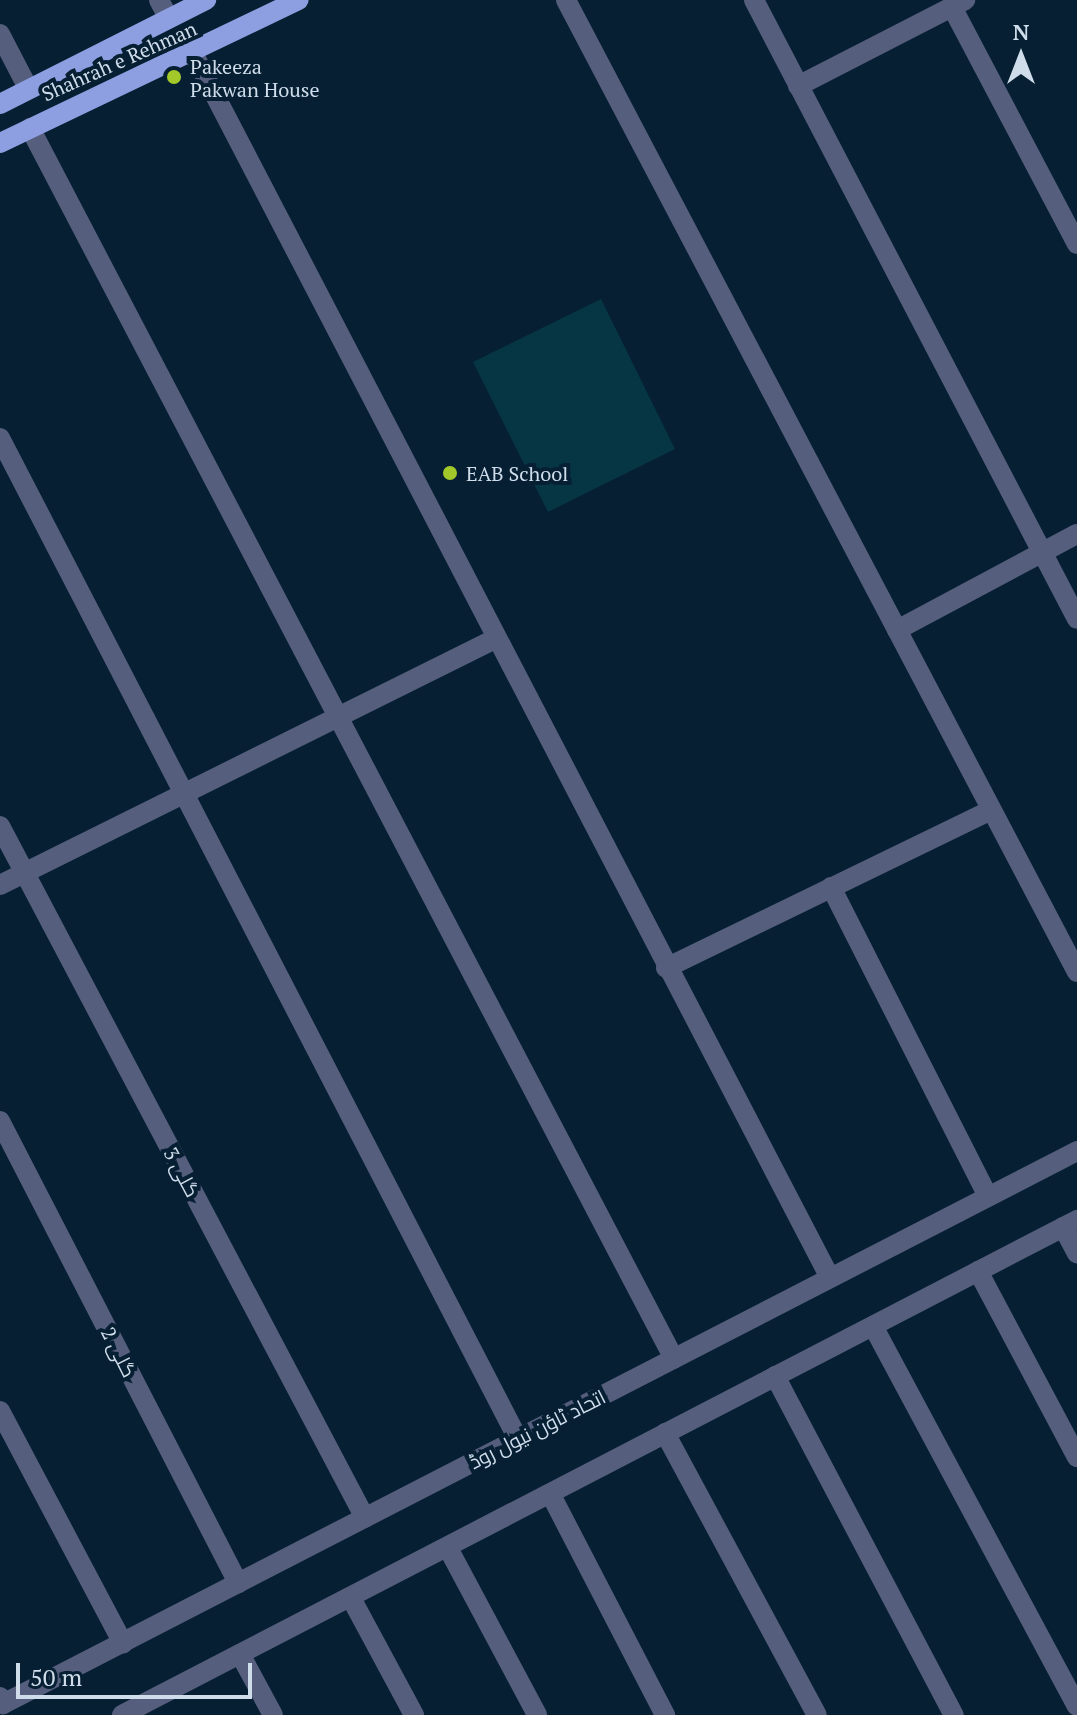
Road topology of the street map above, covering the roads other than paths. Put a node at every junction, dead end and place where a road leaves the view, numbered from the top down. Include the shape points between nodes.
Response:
1 (159, 0) edge
2 (206, 0) edge
3 (299, 0) edge
4 (566, 0) edge
5 (754, 0) edge
6 (958, 3) edge
7 (169, 19) junction
8 (0, 34) edge
9 (194, 55) junction
10 (798, 86) junction
11 (28, 88) junction
12 (0, 104) edge
13 (30, 128) junction
14 (0, 143) edge
15 (1077, 244) edge
16 (0, 438) edge
17 (1077, 534) edge
18 (1042, 553) junction
19 (1077, 619) edge
20 (897, 630) junction
21 (493, 640) junction
22 (336, 718) junction
23 (184, 794) junction
24 (991, 810) junction
25 (0, 826) edge
26 (24, 873) junction
27 (0, 885) edge
28 (831, 887) junction
29 (666, 968) junction
30 (1077, 972) edge
31 (0, 1121) edge
32 (1077, 1151) edge
33 (988, 1197) junction
34 (1070, 1223) edge
35 (1077, 1253) edge
36 (978, 1271) junction
37 (830, 1278) junction
38 (873, 1326) junction
39 (674, 1359) junction
40 (775, 1376) junction
41 (0, 1411) edge
42 (665, 1433) junction
43 (518, 1439) junction
44 (1077, 1457) edge
45 (551, 1495) junction
46 (365, 1518) junction
47 (448, 1548) junction
48 (238, 1583) junction
49 (351, 1598) junction
50 (123, 1643) junction
51 (240, 1654) junction
52 (0, 1697) edge
53 (1077, 1706) edge
54 (132, 1713) edge
55 (273, 1715) edge
56 (414, 1715) edge
57 (537, 1715) edge
58 (665, 1715) edge
59 (817, 1715) edge
60 (954, 1715) edge

1 - 7 street
2 - 7 main road, Shahrah e Rehman
3 - 9 main road, Shahrah e Rehman
4 - 20 street
5 - 10 street
6 - 10 street
6 - 15 street
7 - 11 main road, Shahrah e Rehman
8 - 11 street
9 - 13 main road, Shahrah e Rehman
9 - 21 street
10 - 18 street
11 - 12 main road, Shahrah e Rehman
13 - 14 main road, Shahrah e Rehman
13 - 22 street
16 - 23 street
17 - 18 street
18 - 19 street
18 - 20 street
20 - 24 street
21 - 22 street
21 - 29 street
22 - 23 street
22 - 39 street
23 - 26 street
23 - 43 street
24 - 28 street
24 - 30 street
25 - 26 street, گلی 3
26 - 27 street
26 - 46 street, گلی 3
28 - 29 street
28 - 33 street
29 - 37 street
31 - 48 street, گلی 2
32 - 33 street, اتحاد ٹاؤن نیول روڈ
33 - 37 street, اتحاد ٹاؤن نیول روڈ
34 - 35 street
34 - 36 street
36 - 38 street
36 - 44 street
37 - 39 street, اتحاد ٹاؤن نیول روڈ
38 - 40 street
38 - 53 street
39 - 43 street, اتحاد ٹاؤن نیول روڈ
40 - 42 street
40 - 60 street
41 - 50 street
42 - 45 street
42 - 59 street
43 - 46 street, اتحاد ٹاؤن نیول روڈ
45 - 47 street
45 - 58 street
46 - 48 street, اتحاد ٹاؤن نیول روڈ
47 - 49 street
47 - 57 street
48 - 50 street, اتحاد ٹاؤن نیول روڈ
49 - 51 street
49 - 56 street
50 - 52 street, اتحاد ٹاؤن نیول روڈ via 3,1704
51 - 54 street
51 - 55 street

